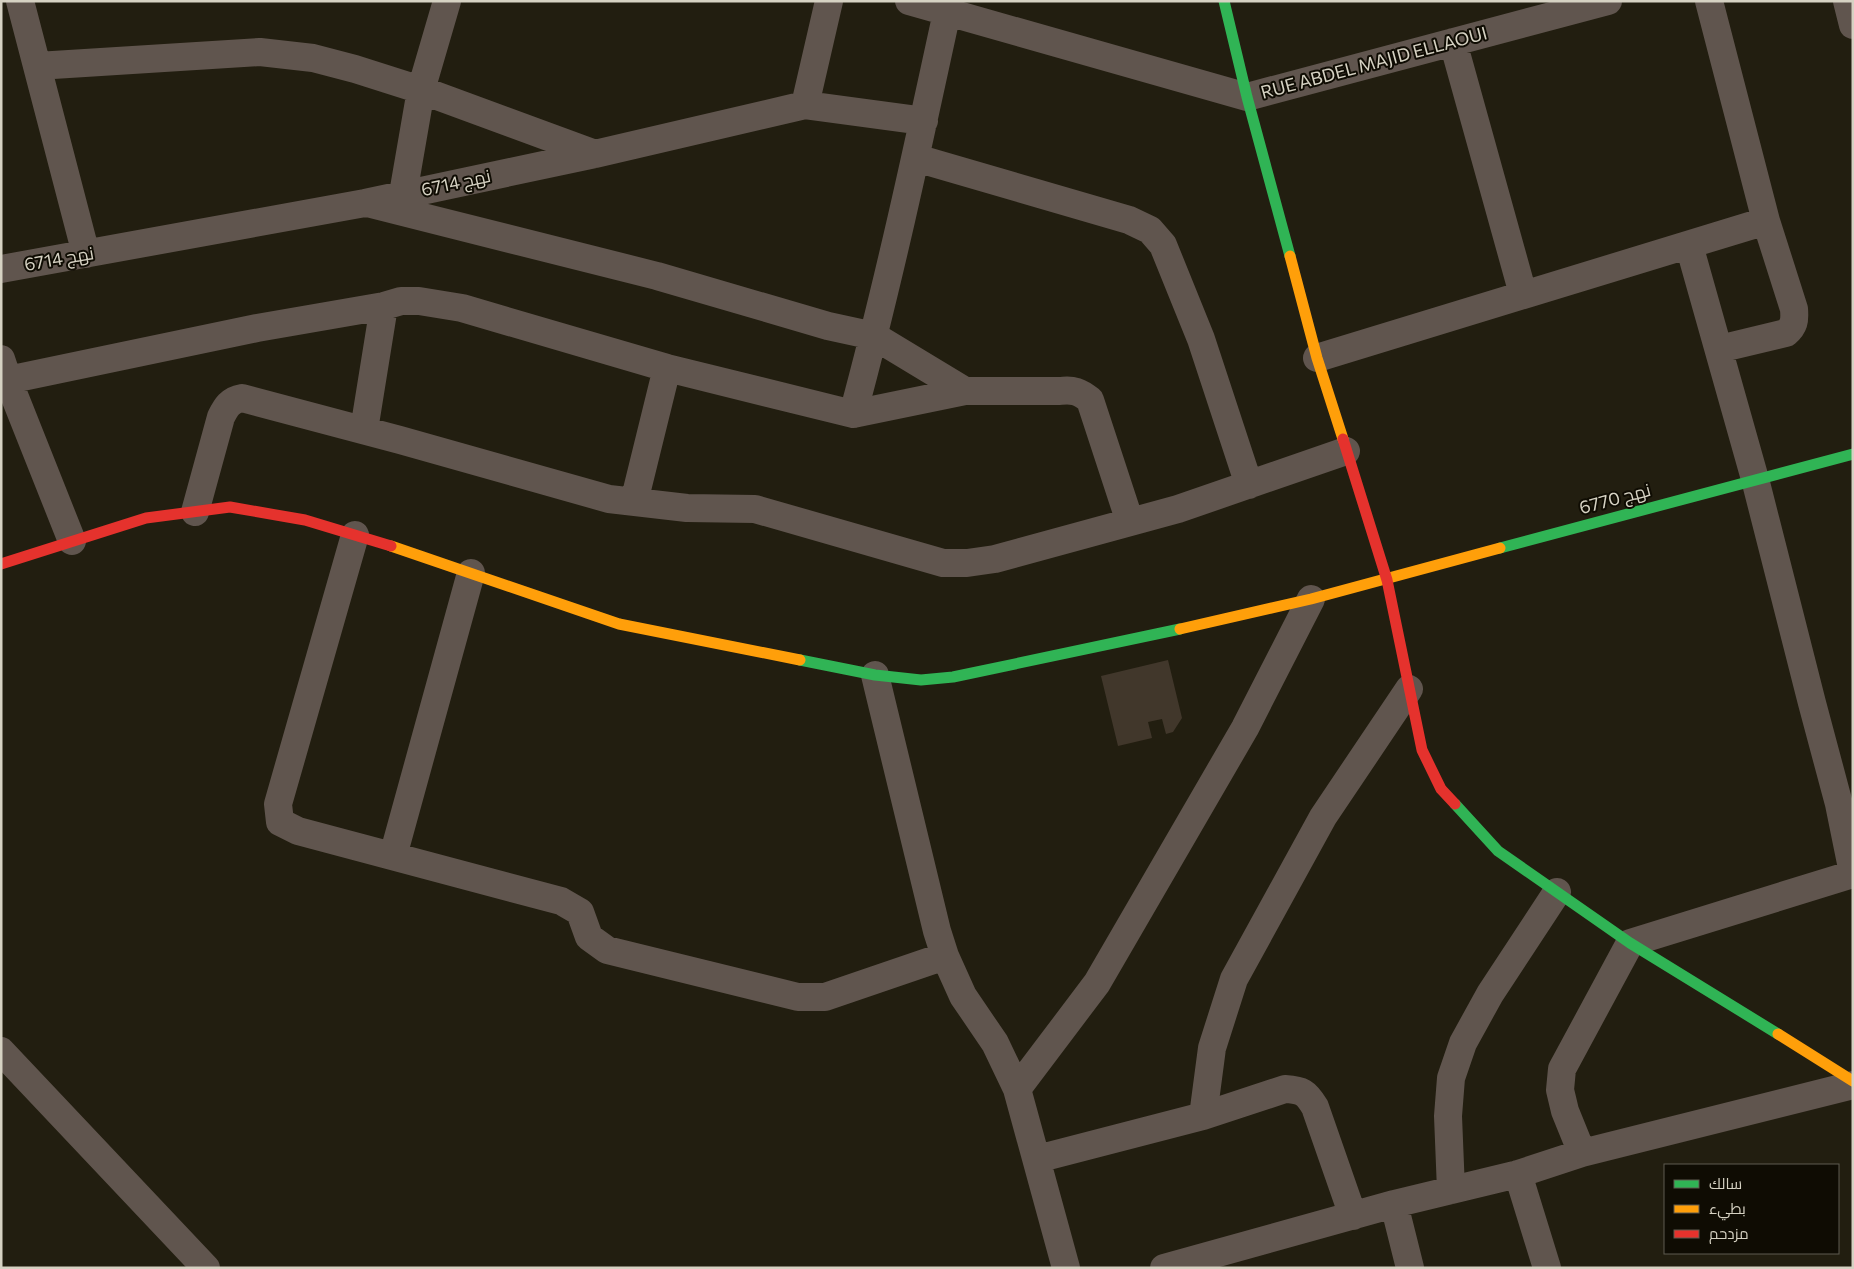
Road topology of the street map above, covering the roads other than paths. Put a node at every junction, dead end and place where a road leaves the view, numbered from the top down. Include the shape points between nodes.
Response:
1 (20, 1) edge
2 (447, 1) edge
3 (829, 1) edge
4 (909, 1) edge
5 (1224, 1) edge
6 (1608, 1) edge
7 (1709, 1) edge
8 (1847, 1) edge
9 (947, 12) junction
10 (1853, 25) edge
11 (1453, 42) junction
12 (36, 66) junction
13 (421, 90) junction
14 (1247, 97) junction
15 (805, 105) junction
16 (924, 121) junction
17 (595, 154) junction
18 (916, 158) junction
19 (403, 194) junction
20 (364, 203) junction
21 (1766, 221) junction
22 (1690, 245) junction
23 (86, 254) junction
24 (1, 269) edge
25 (1523, 294) junction
26 (384, 306) junction
27 (874, 336) junction
28 (1719, 349) junction
29 (1317, 358) junction
30 (667, 368) junction
31 (5, 370) edge
32 (965, 391) junction
33 (853, 414) junction
34 (364, 430) junction
35 (1346, 451) junction
36 (1853, 454) edge
37 (1755, 479) junction
38 (1249, 484) junction
39 (634, 502) junction
40 (195, 512) junction
41 (1130, 522) junction
42 (355, 535) junction
43 (72, 541) junction
44 (1, 564) edge
45 (472, 573) junction
46 (1387, 580) junction
47 (1311, 599) junction
48 (875, 675) junction
49 (1409, 689) junction
50 (1846, 802) edge
51 (393, 856) junction
52 (1853, 874) edge
53 (1557, 892) junction
54 (1630, 943) junction
55 (945, 956) junction
56 (1, 1051) edge
57 (1853, 1083) edge
58 (1016, 1089) junction
59 (1203, 1116) junction
60 (1582, 1153) junction
61 (1037, 1159) junction
62 (1518, 1174) junction
63 (1452, 1190) junction
64 (1394, 1204) junction
65 (1353, 1216) junction
66 (1198, 1263) edge
67 (206, 1268) edge
68 (1066, 1268) edge
69 (1164, 1268) edge
70 (1410, 1268) edge
71 (1547, 1268) edge

1 - 12 street
2 - 13 street
3 - 15 street
4 - 9 street, RUE ABDEL MAJID ELLAOUI
5 - 14 street
6 - 11 street, RUE ABDEL MAJID ELLAOUI
7 - 21 street
8 - 10 street
9 - 14 street, RUE ABDEL MAJID ELLAOUI
9 - 16 street
11 - 14 street, RUE ABDEL MAJID ELLAOUI
11 - 25 street
12 - 13 street via 260,52 313,58
12 - 23 street
13 - 17 street
13 - 19 street
14 - 29 street
15 - 16 street
15 - 17 street, نهج 6714
16 - 18 street
17 - 19 street, نهج 6714
18 - 27 street
18 - 38 street via 1129,220 1150,230 1164,245 1178,278
19 - 20 street, نهج 6714
20 - 23 street, نهج 6714
20 - 27 street via 657,276 828,326
21 - 22 street
21 - 28 street via 1794,309 1793,327 1786,333
22 - 25 street
22 - 28 street
23 - 24 street, نهج 6714
25 - 29 street
26 - 30 street via 401,301 419,301 462,308
26 - 31 street
26 - 34 street
27 - 32 street
27 - 33 street
28 - 37 street
29 - 35 street
30 - 33 street
30 - 39 street
31 - 43 street
32 - 33 street
32 - 41 street via 1071,389 1082,393 1090,400
34 - 39 street via 609,499
34 - 40 street via 242,398 234,399 220,417
35 - 38 street
35 - 46 street
36 - 37 street, نهج 6770
37 - 46 street, نهج 6770
37 - 50 street via 1812,703
38 - 41 street
39 - 41 street via 687,508 755,509 944,563 995,559
40 - 42 street, نهج 6770 via 230,507 305,520
40 - 43 street, نهج 6770 via 146,518
42 - 45 street, نهج 6770
42 - 51 street via 278,804 280,822 298,831
43 - 44 street, نهج 6770
45 - 48 street, نهج 6770 via 619,624
45 - 51 street
46 - 47 street, نهج 6770
46 - 49 street
47 - 48 street, نهج 6770 via 953,677 921,680
47 - 58 street via 1245,728 1097,983
48 - 55 street
49 - 53 street via 1422,750 1441,789 1498,851
49 - 59 street via 1323,817 1234,979 1212,1048
50 - 52 street
51 - 55 street via 561,900 580,912 589,937 607,950 798,997 825,997
52 - 54 street
53 - 54 street
53 - 63 street via 1490,994 1463,1043 1451,1078 1448,1116
54 - 57 street
54 - 60 street via 1562,1069 1560,1090
55 - 58 street via 963,996 995,1043
56 - 67 street
57 - 60 street
58 - 61 street
59 - 61 street
59 - 65 street via 1285,1089 1308,1095
60 - 62 street
61 - 68 street
62 - 63 street
62 - 71 street
63 - 64 street
64 - 65 street
64 - 70 street
65 - 66 street
66 - 69 street

